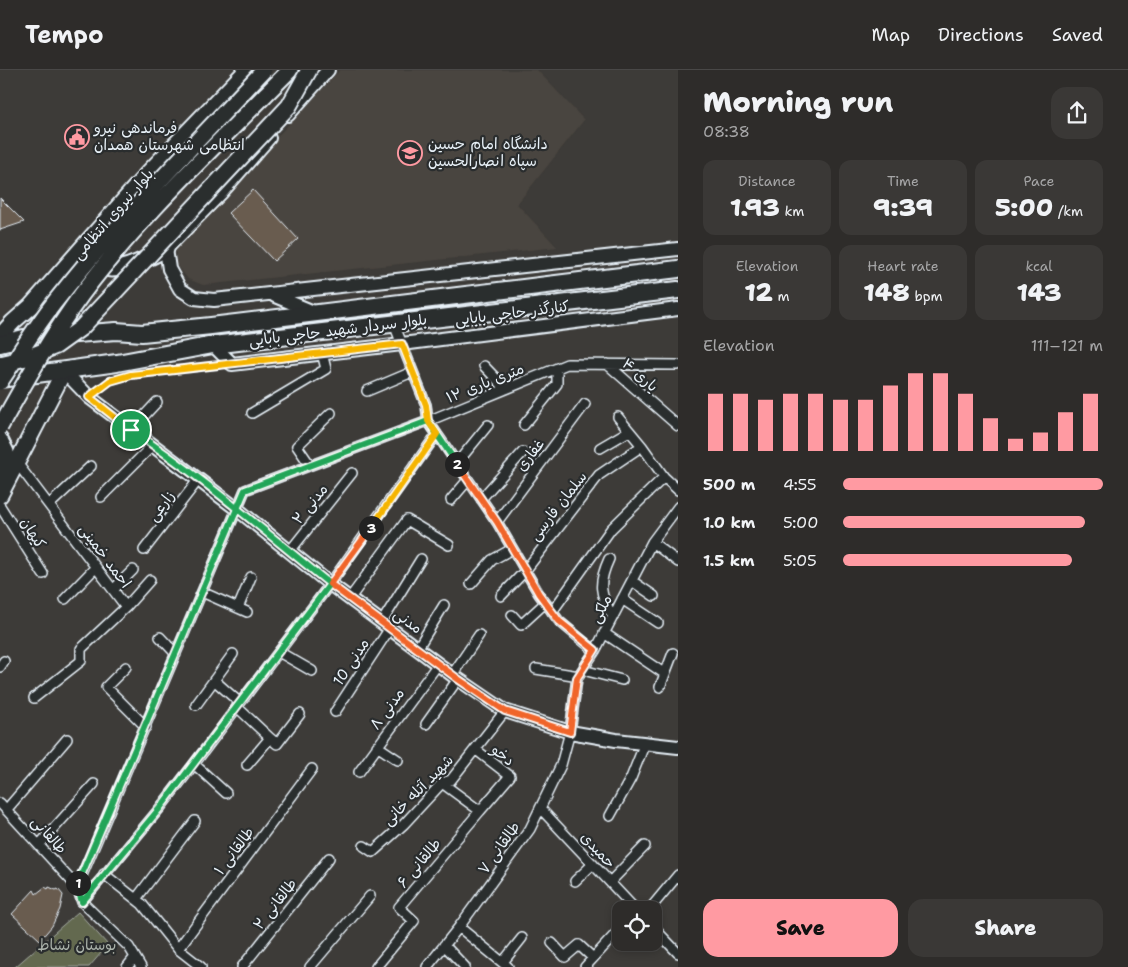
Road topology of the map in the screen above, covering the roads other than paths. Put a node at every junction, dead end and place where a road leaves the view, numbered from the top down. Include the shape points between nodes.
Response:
1 (247, 70) edge
2 (264, 70) edge
3 (290, 70) edge
4 (309, 70) edge
5 (328, 70) edge
6 (86, 245) junction
7 (166, 249) junction
8 (678, 249) edge
9 (678, 269) edge
10 (678, 290) edge
11 (272, 295) junction
12 (678, 309) edge
13 (347, 310) junction
14 (316, 314) junction
15 (394, 324) junction
16 (348, 329) junction
17 (0, 336) edge
18 (0, 344) edge
19 (402, 344) junction
20 (213, 346) junction
21 (322, 354) junction
22 (0, 364) edge
23 (232, 364) junction
24 (607, 364) junction
25 (673, 364) edge
26 (484, 366) dead end
27 (557, 368) junction
28 (64, 371) junction
29 (678, 371) edge
30 (412, 372) junction
31 (0, 380) edge
32 (506, 389) junction
33 (367, 391) dead end
34 (89, 397) junction
35 (157, 402) dead end
36 (585, 404) dead end
37 (252, 413) dead end
38 (331, 413) dead end
39 (618, 417) dead end
40 (428, 421) junction
41 (524, 425) dead end
42 (488, 426) dead end
43 (678, 426) edge
44 (0, 427) edge
45 (131, 430) junction
46 (629, 431) junction
47 (437, 434) junction
48 (0, 440) edge
49 (153, 444) junction
50 (642, 446) junction
51 (600, 448) dead end
52 (523, 452) dead end
53 (17, 463) junction
54 (457, 463) junction
55 (310, 465) junction
56 (91, 466) dead end
57 (352, 473) dead end
58 (664, 477) junction
59 (199, 479) junction
60 (468, 480) junction
61 (0, 486) edge
62 (678, 490) edge
63 (0, 494) edge
64 (101, 497) dead end
65 (481, 499) junction
66 (451, 500) dead end
67 (49, 505) junction
68 (0, 506) edge
69 (678, 507) edge
70 (237, 508) junction
71 (497, 522) junction
72 (652, 542) junction
73 (449, 545) dead end
74 (512, 548) junction
75 (144, 550) dead end
76 (290, 551) junction
77 (421, 559) dead end
78 (609, 559) dead end
79 (678, 562) edge
80 (96, 568) junction
81 (133, 570) dead end
82 (525, 571) junction
83 (43, 574) dead end
84 (251, 577) dead end
85 (150, 580) dead end
86 (632, 581) junction
87 (330, 584) junction
88 (471, 584) dead end
89 (114, 590) junction
90 (202, 592) junction
91 (501, 596) dead end
92 (654, 596) dead end
93 (350, 598) junction
94 (65, 599) dead end
95 (622, 599) junction
96 (545, 603) junction
97 (444, 605) dead end
98 (126, 607) junction
99 (552, 612) junction
100 (512, 615) dead end
101 (613, 617) junction
102 (658, 623) dead end
103 (386, 625) junction
104 (479, 634) dead end
105 (604, 634) junction
106 (160, 637) dead end
107 (417, 648) junction
108 (595, 650) junction
109 (279, 652) junction
110 (673, 653) dead end
111 (176, 654) junction
112 (233, 654) dead end
113 (438, 664) junction
114 (126, 667) dead end
115 (536, 668) dead end
116 (312, 671) dead end
117 (581, 673) junction
118 (665, 674) junction
119 (455, 677) junction
120 (214, 680) junction
121 (622, 680) dead end
122 (660, 687) dead end
123 (34, 698) dead end
124 (196, 705) dead end
125 (239, 705) junction
126 (505, 711) junction
127 (335, 712) dead end
128 (300, 714) dead end
129 (426, 724) dead end
130 (146, 727) junction
131 (570, 732) junction
132 (270, 738) junction
133 (67, 739) dead end
134 (645, 743) junction
135 (377, 746) junction
136 (678, 747) edge
137 (475, 749) junction
138 (398, 760) dead end
139 (194, 764) junction
140 (247, 766) dead end
141 (312, 769) dead end
142 (360, 772) dead end
143 (442, 783) junction
144 (94, 784) dead end
145 (226, 793) dead end
146 (4, 806) edge
147 (483, 808) junction
148 (540, 808) junction
149 (610, 816) dead end
150 (196, 821) dead end
151 (39, 844) junction
152 (364, 846) dead end
153 (645, 846) dead end
154 (328, 858) dead end
155 (593, 864) junction
156 (104, 874) junction
157 (678, 875) edge
158 (575, 881) dead end
159 (610, 882) junction
160 (77, 887) junction
161 (370, 896) dead end
162 (136, 899) junction
163 (628, 901) edge
164 (657, 901) edge
165 (82, 902) junction
166 (459, 927) junction
167 (662, 936) edge
168 (522, 938) dead end
169 (612, 938) edge
170 (552, 943) dead end
171 (444, 945) junction
172 (178, 949) junction
173 (678, 953) edge
174 (135, 957) junction
175 (593, 958) junction
176 (505, 964) edge
177 (127, 967) edge
178 (141, 967) edge
179 (201, 967) edge
180 (242, 967) edge
181 (310, 967) edge
182 (376, 967) edge
183 (427, 967) edge
184 (465, 967) edge
185 (585, 967) edge

1 - 6 main road, بلوار نیروی انتظامی via 148,173
2 - 31 main road, bridge via 92,255
3 - 44 main road, bridge via 144,219 83,293
4 - 22 main road, bridge via 288,106 81,328 56,346
5 - 7 main road via 221,193
6 - 7 main road via 93,262 112,270
6 - 17 main road, بلوار نیروی انتظامی
7 - 11 main road via 169,269 180,289 194,298 214,300
8 - 11 main road
9 - 13 highway, بلوار سردار شهید حاجی بابایی
10 - 15 highway, بلوار سردار شهید حاجی بابایی
11 - 14 main road
12 - 19 main road, کنارگذر حاجی بابایی
13 - 14 highway, بلوار سردار شهید حاجی بابایی
13 - 16 highway
14 - 18 highway, بلوار سردار شهید حاجی بابایی via 142,333 116,331 24,338
15 - 16 highway, بلوار سردار شهید حاجی بابایی
15 - 19 street
16 - 20 highway, بلوار سردار شهید حاجی بابایی
19 - 21 main road, کنارگذر حاجی بابایی
19 - 30 street
20 - 23 main road
20 - 28 highway, بلوار سردار شهید حاجی بابایی
21 - 23 main road, کنارگذر حاجی بابایی
21 - 37 street via 326,369
23 - 34 lane via 131,375 110,381
24 - 25 street, ۱۲ متری یاری
24 - 27 street, ۱۲ متری یاری via 567,364
24 - 43 street, یاری ۴
25 - 29 street
26 - 32 street
27 - 32 street, ۱۲ متری یاری
27 - 41 street via 557,384
28 - 31 highway, بلوار سردار شهید حاجی بابایی
28 - 34 main road, مدنی
28 - 53 main road
30 - 33 street
30 - 40 street via 426,405
32 - 40 street, ۱۲ متری یاری
34 - 45 main road, مدنی
35 - 45 street
36 - 71 street, غفاری
38 - 55 street via 297,446
39 - 46 street
40 - 47 street
40 - 55 street, ۱۲ متری یاری
42 - 54 street
45 - 49 main road, مدنی
46 - 50 street
46 - 51 street
47 - 54 street
47 - 87 street
48 - 61 main road via 6,452
49 - 59 main road, مدنی
49 - 64 street
50 - 58 street
50 - 82 street, سلمان فارسی via 599,475
52 - 65 street
53 - 63 main road
53 - 67 street, احمد خمینی
54 - 60 street
55 - 70 street, ۱۲ متری یاری via 245,490
56 - 67 street
57 - 76 street, مدنی ۲
58 - 62 street
58 - 99 street via 611,529
59 - 70 main road, مدنی
59 - 75 street, زارعی
60 - 65 street
60 - 66 street
65 - 71 street
67 - 80 street, احمد خمینی
68 - 83 street, کیهان
69 - 72 street, ملکی
70 - 76 main road, مدنی
70 - 90 street, ۱۲ متری یاری
71 - 74 street
72 - 79 street
72 - 86 street, ملکی
73 - 93 street via 407,520
74 - 82 street
74 - 88 street via 492,560
76 - 87 main road, مدنی
77 - 103 street, مدنی 10
78 - 101 street via 600,588
80 - 89 street, احمد خمینی
80 - 94 street
81 - 89 street
82 - 91 street, سلمان فارسی
82 - 96 street
84 - 90 street via 243,610
85 - 98 street
86 - 92 street
86 - 95 street, ملکی
87 - 93 main road, مدنی
87 - 109 street
89 - 98 street, احمد خمینی
90 - 111 street, ۱۲ متری یاری
93 - 103 main road, مدنی
95 - 101 street, ملکی
95 - 102 street
96 - 99 street
96 - 100 street via 521,625
97 - 107 street
98 - 123 street, احمد خمینی via 81,649 81,661
99 - 108 street
101 - 105 street, ملکی
103 - 107 main road, مدنی
103 - 127 street, مدنی 10
104 - 119 street
105 - 108 street, ملکی
105 - 118 street
106 - 111 street
107 - 113 main road, مدنی
108 - 117 street, ملکی
109 - 116 street
109 - 125 street
110 - 118 street
111 - 130 street, ۱۲ متری یاری
112 - 120 street
113 - 119 main road, مدنی
113 - 135 street, مدنی ۸
114 - 130 street via 106,687
115 - 117 street
117 - 121 street
117 - 131 street, ملکی
118 - 122 street
119 - 126 main road, مدنی
119 - 129 street
120 - 124 street
120 - 125 street
125 - 132 street
125 - 139 street
126 - 131 main road, مدنی
126 - 137 street, شهید آتله خانی
128 - 132 street via 277,744
130 - 160 street, ۱۲ متری یاری
131 - 134 main road, مدنی
131 - 148 street, طالقانی ۷ via 561,765
132 - 140 street
133 - 146 street
134 - 136 main road, مدنی
134 - 149 street via 631,778
135 - 138 street
135 - 142 street, مدنی ۸
137 - 143 street, شهید آتله خانی via 451,780
137 - 147 street, دخو via 510,776
139 - 145 street
139 - 156 street
141 - 172 street, طالقانی ۱
143 - 147 street
143 - 152 street, شهید آتله خانی via 373,852
144 - 151 street
146 - 151 street, طالقانی
147 - 182 street, طالقانی ۶ via 399,907 414,921
148 - 155 street, حمیدی
148 - 166 street, طالقانی ۷ via 530,829
150 - 162 street
151 - 160 street, طالقانی
153 - 159 street
154 - 180 street, طالقانی ۲
155 - 158 street
155 - 159 street, حمیدی
156 - 162 street
156 - 165 street
157 - 164 street
159 - 163 street, حمیدی
160 - 165 street
161 - 181 street
162 - 172 street
165 - 174 street via 129,947
166 - 171 street, طالقانی ۷
166 - 176 street
167 - 173 street
168 - 176 street
169 - 175 street
170 - 175 street via 565,957 579,945
171 - 183 street, طالقانی ۷
171 - 184 street
172 - 179 street
174 - 177 street
174 - 178 street
175 - 185 street

